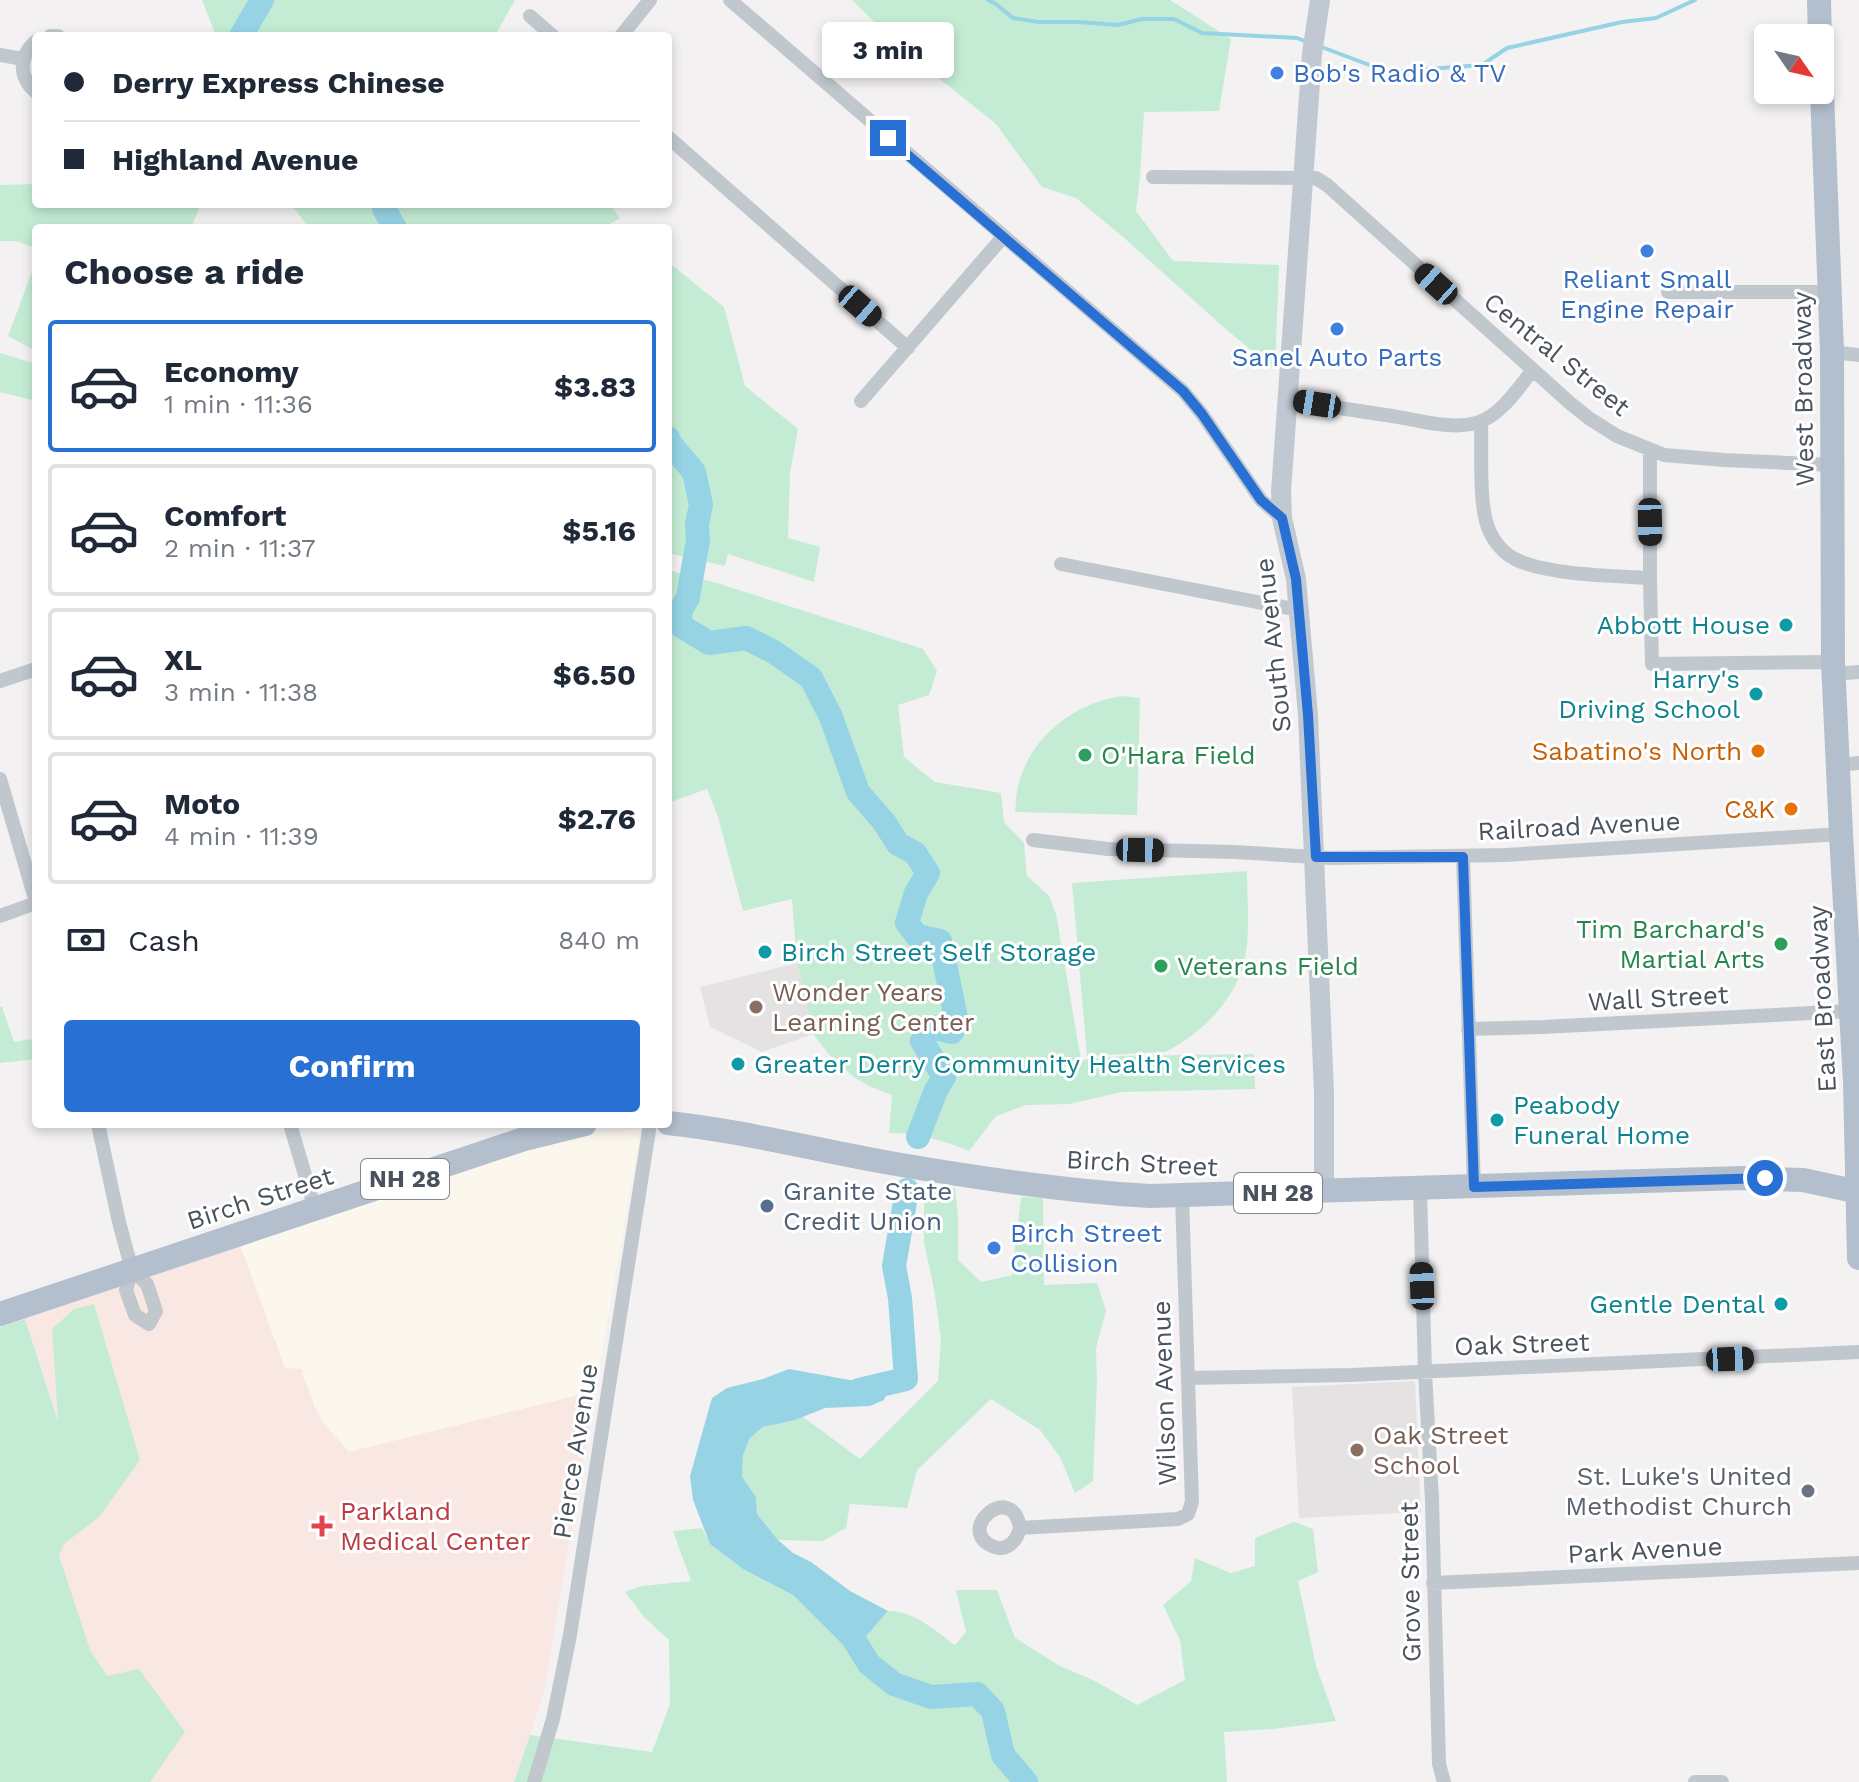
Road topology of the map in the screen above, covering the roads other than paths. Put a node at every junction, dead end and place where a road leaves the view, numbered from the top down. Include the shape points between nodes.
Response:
1 (650, 0) edge
2 (730, 0) edge
3 (1819, 0) edge
4 (1318, 1) edge
5 (530, 16) dead end
6 (1820, 24) edge
7 (548, 32) edge
8 (624, 32) edge
9 (32, 45) edge
10 (0, 55) edge
11 (23, 59) junction
12 (32, 87) edge
13 (1823, 104) edge
14 (672, 141) edge
15 (1153, 177) dead end
16 (1303, 178) junction
17 (1003, 237) junction
18 (1668, 292) dead end
19 (1830, 292) junction
20 (908, 348) junction
21 (1832, 352) junction
22 (1859, 355) edge
23 (1533, 370) junction
24 (1287, 400) junction
25 (861, 401) dead end
26 (1481, 422) junction
27 (1650, 450) junction
28 (1833, 465) junction
29 (1282, 518) junction
30 (1061, 564) dead end
31 (1650, 578) junction
32 (1299, 610) junction
33 (1833, 668) junction
34 (32, 670) edge
35 (1859, 672) edge
36 (0, 681) edge
37 (1836, 738) joint
38 (1848, 764) edge
39 (0, 779) edge
40 (1841, 834) junction
41 (1033, 840) dead end
42 (1316, 857) junction
43 (1463, 857) junction
44 (32, 889) edge
45 (32, 904) edge
46 (0, 916) edge
47 (1854, 970) edge
48 (1850, 1011) junction
49 (1468, 1029) junction
50 (1857, 1082) edge
51 (672, 1123) edge
52 (99, 1128) edge
53 (291, 1128) edge
54 (554, 1128) edge
55 (649, 1128) edge
56 (522, 1132) edge
57 (1474, 1187) junction
58 (1420, 1189) junction
59 (1324, 1191) junction
60 (1858, 1191) edge
61 (1182, 1197) junction
62 (315, 1209) junction
63 (1859, 1258) edge
64 (132, 1270) junction
65 (0, 1314) edge
66 (1859, 1352) edge
67 (1425, 1372) junction
68 (1188, 1378) junction
69 (1020, 1528) dead end
70 (1859, 1563) edge
71 (1433, 1583) junction
72 (534, 1782) edge
73 (1444, 1782) edge
74 (1695, 1782) edge
75 (1722, 1782) edge

1 - 8 street
2 - 17 street
3 - 6 main road, West Broadway
4 - 16 street, South Avenue
5 - 7 street
9 - 11 street
10 - 11 street
11 - 12 street
13 - 19 main road, West Broadway
14 - 20 street
15 - 16 street, Central Street
16 - 23 street, Central Street via 1327,185
16 - 24 street, South Avenue
17 - 20 street
17 - 29 street via 1183,391 1261,500
18 - 19 street
19 - 21 main road, West Broadway
20 - 25 street
21 - 22 street
21 - 28 main road, West Broadway
23 - 26 street
23 - 27 street, Central Street via 1590,419
24 - 26 street via 1437,423
24 - 29 street, South Avenue
26 - 31 street via 1485,518 1505,552 1540,568
27 - 28 street, Central Street via 1698,459
27 - 31 street
28 - 33 main road, West Broadway
29 - 32 street, South Avenue
30 - 32 street
31 - 33 street via 1652,664
32 - 42 street, South Avenue
33 - 35 street
33 - 37 main road, West Broadway
34 - 36 street
37 - 38 main road, East Broadway
38 - 40 main road, East Broadway
39 - 44 street
40 - 43 street, Railroad Avenue
40 - 47 main road, East Broadway
41 - 42 street, Railroad Avenue via 1108,849
42 - 43 street, Railroad Avenue
42 - 59 street, South Avenue
43 - 49 street
45 - 46 street
47 - 48 main road, East Broadway
48 - 49 street, Wall Street
48 - 50 main road, East Broadway
49 - 57 street
50 - 60 main road, East Broadway
51 - 61 main road, Birch Street / NH 28 via 1013,1181
52 - 64 street
53 - 62 street
54 - 56 main road, Birch Street / NH 28
55 - 72 street, Pierce Avenue via 570,1635
56 - 62 main road, Birch Street / NH 28
57 - 58 main road, Birch Street / NH 28
57 - 60 main road, Birch Street / NH 28 via 1742,1178 1803,1180
58 - 59 main road, Birch Street / NH 28
58 - 67 street, Grove Street
59 - 61 main road, Birch Street / NH 28
60 - 63 main road, East Broadway
61 - 68 street, Wilson Avenue
62 - 64 main road, Birch Street / NH 28
64 - 65 main road, Birch Street / NH 28
66 - 67 street, Oak Street
67 - 68 street, Oak Street
67 - 71 street, Grove Street
68 - 69 street, Wilson Avenue via 1188,1514 1178,1519
70 - 71 street, Park Avenue
71 - 73 street, Grove Street
74 - 75 street

